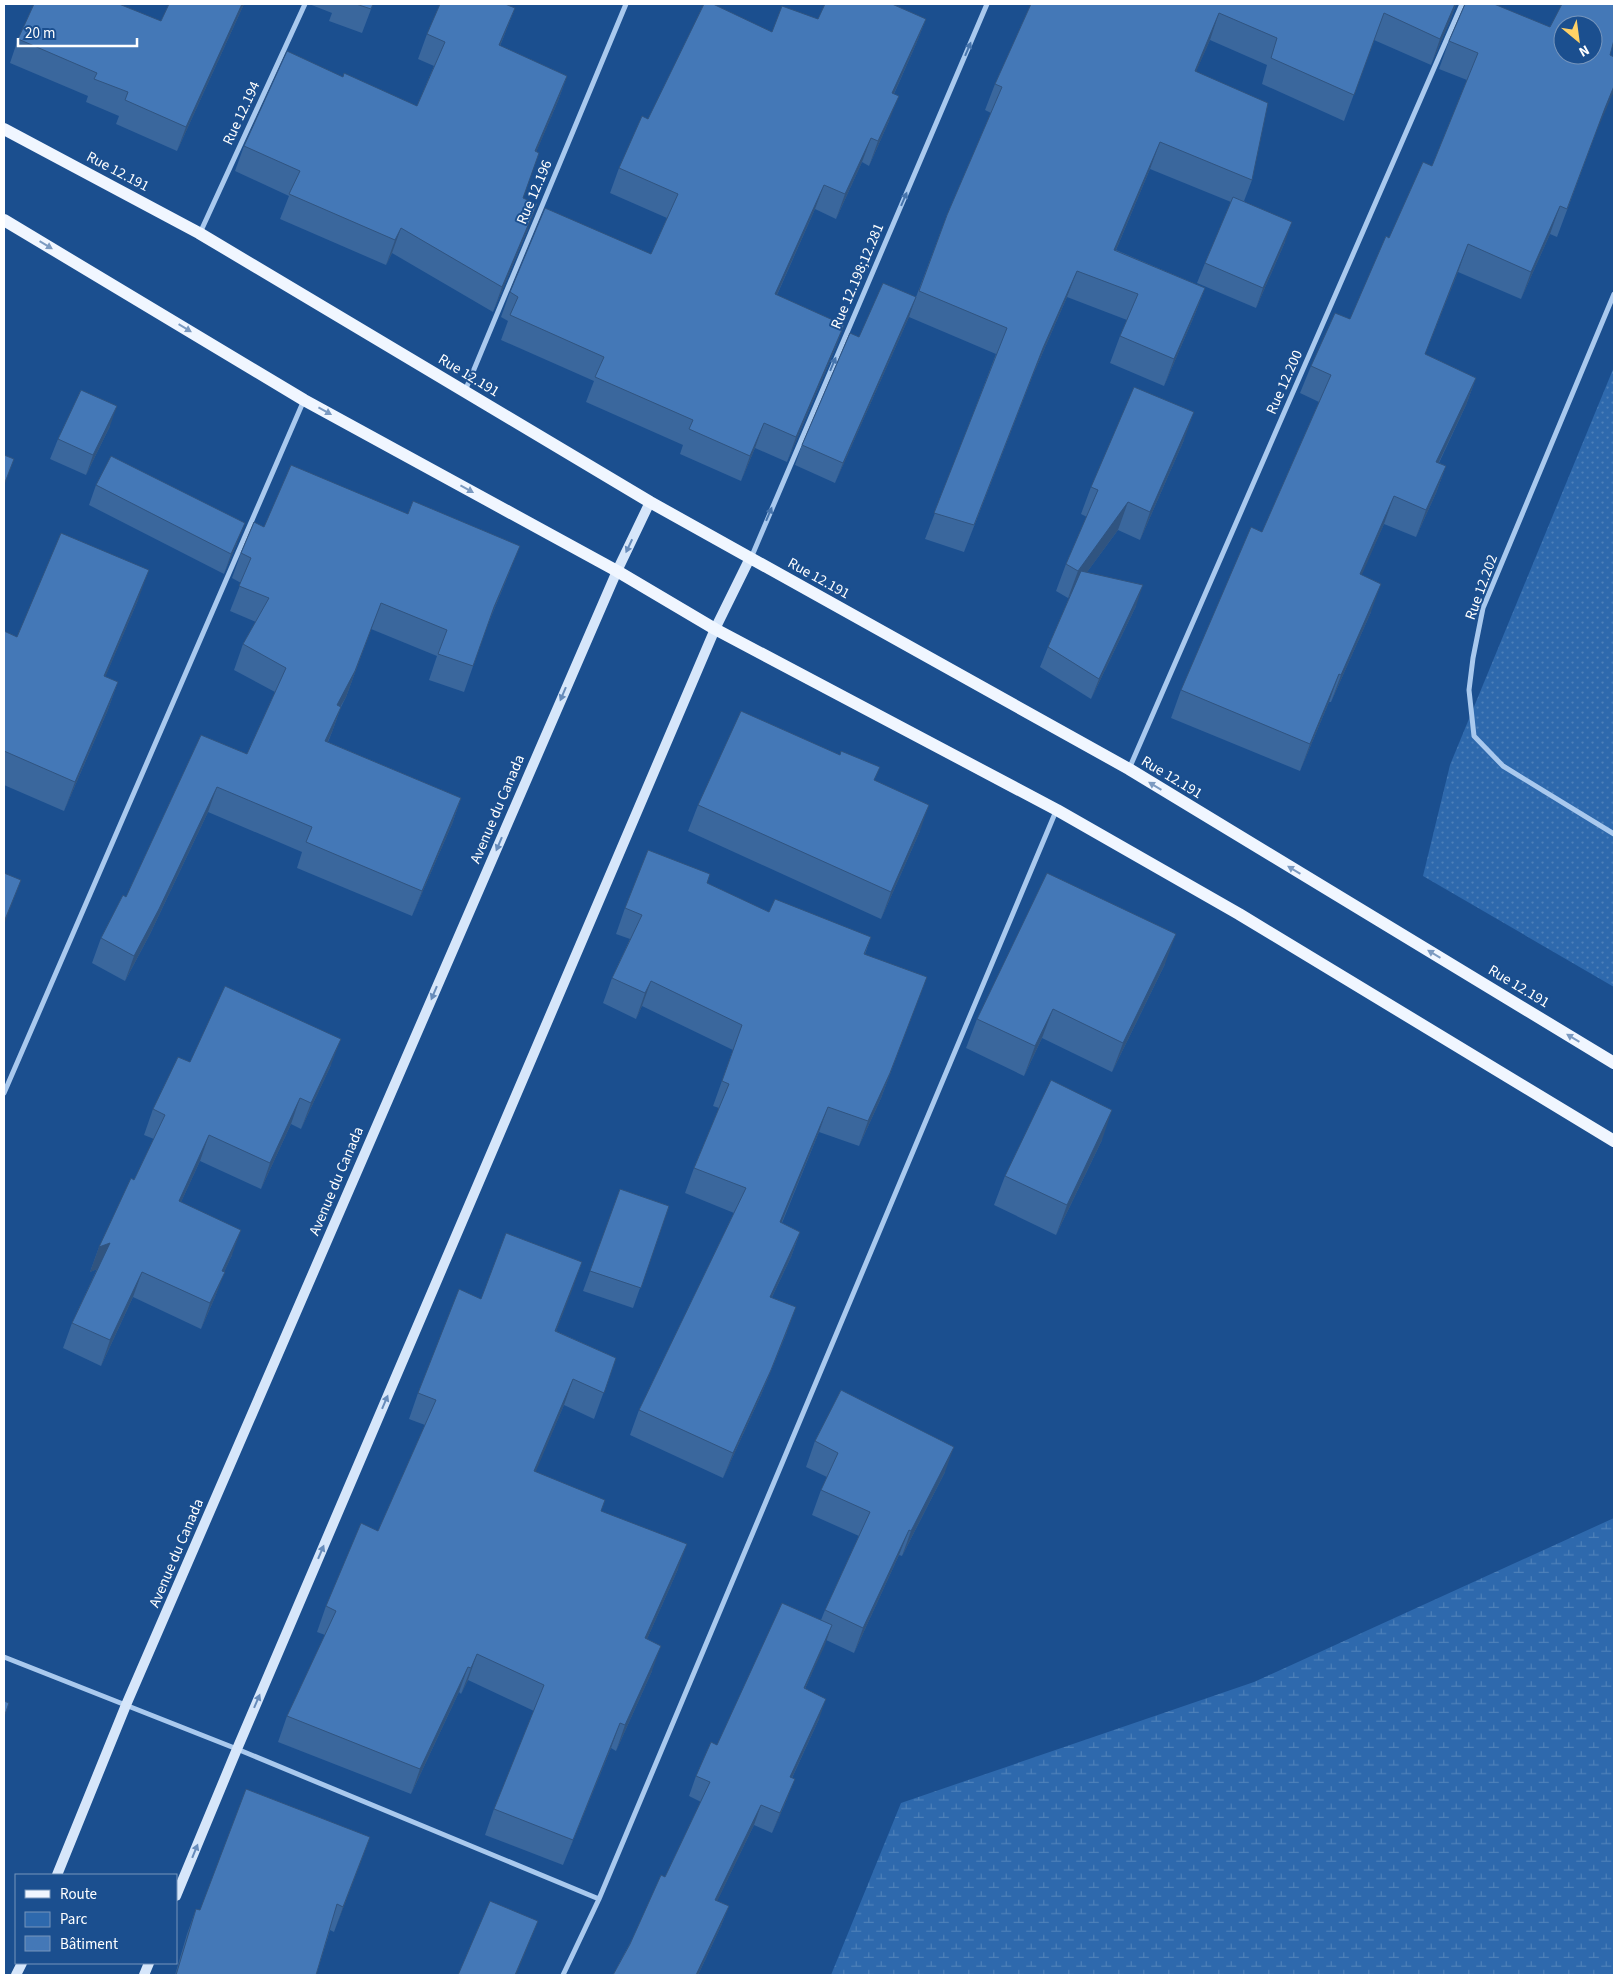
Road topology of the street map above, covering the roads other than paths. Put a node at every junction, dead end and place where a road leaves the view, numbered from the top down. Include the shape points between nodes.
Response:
1 (305, 4) edge
2 (626, 4) edge
3 (987, 4) edge
4 (1462, 4) edge
5 (4, 129) edge
6 (4, 220) edge
7 (199, 233) junction
8 (1614, 294) edge
9 (465, 391) junction
10 (304, 400) junction
11 (650, 502) junction
12 (750, 558) junction
13 (617, 571) junction
14 (715, 628) junction
15 (1129, 769) junction
16 (1057, 810) junction
17 (1614, 834) edge
18 (1614, 1063) edge
19 (4, 1093) edge
20 (1614, 1141) edge
21 (4, 1658) edge
22 (126, 1705) junction
23 (237, 1749) junction
24 (57, 1874) edge
25 (178, 1891) edge
26 (599, 1899) junction
27 (563, 1975) edge

1 - 7 street, Rue 12.194
2 - 9 street, Rue 12.196
12 -> 3 street, Rue 12.198;12.281
4 - 15 street, Rue 12.200
5 - 7 main road, Rue 12.191
6 -> 10 main road
7 - 9 main road, Rue 12.191
8 - 17 street, Rue 12.202 via 1483,608 1469,690 1474,736 1503,766
9 - 11 main road, Rue 12.191
10 -> 13 main road
10 - 19 street
11 - 12 main road, Rue 12.191
11 -> 13 main road, Avenue du Canada
12 - 14 main road
12 - 15 main road, Rue 12.191
13 - 14 main road
13 -> 22 main road, Avenue du Canada
14 - 16 main road
23 -> 14 main road
18 -> 15 main road, Rue 12.191
16 - 20 main road via 1239,914
16 - 26 street
21 - 22 street
22 - 23 street
22 - 24 main road, Avenue du Canada
25 -> 23 main road
23 - 26 street
26 - 27 street

